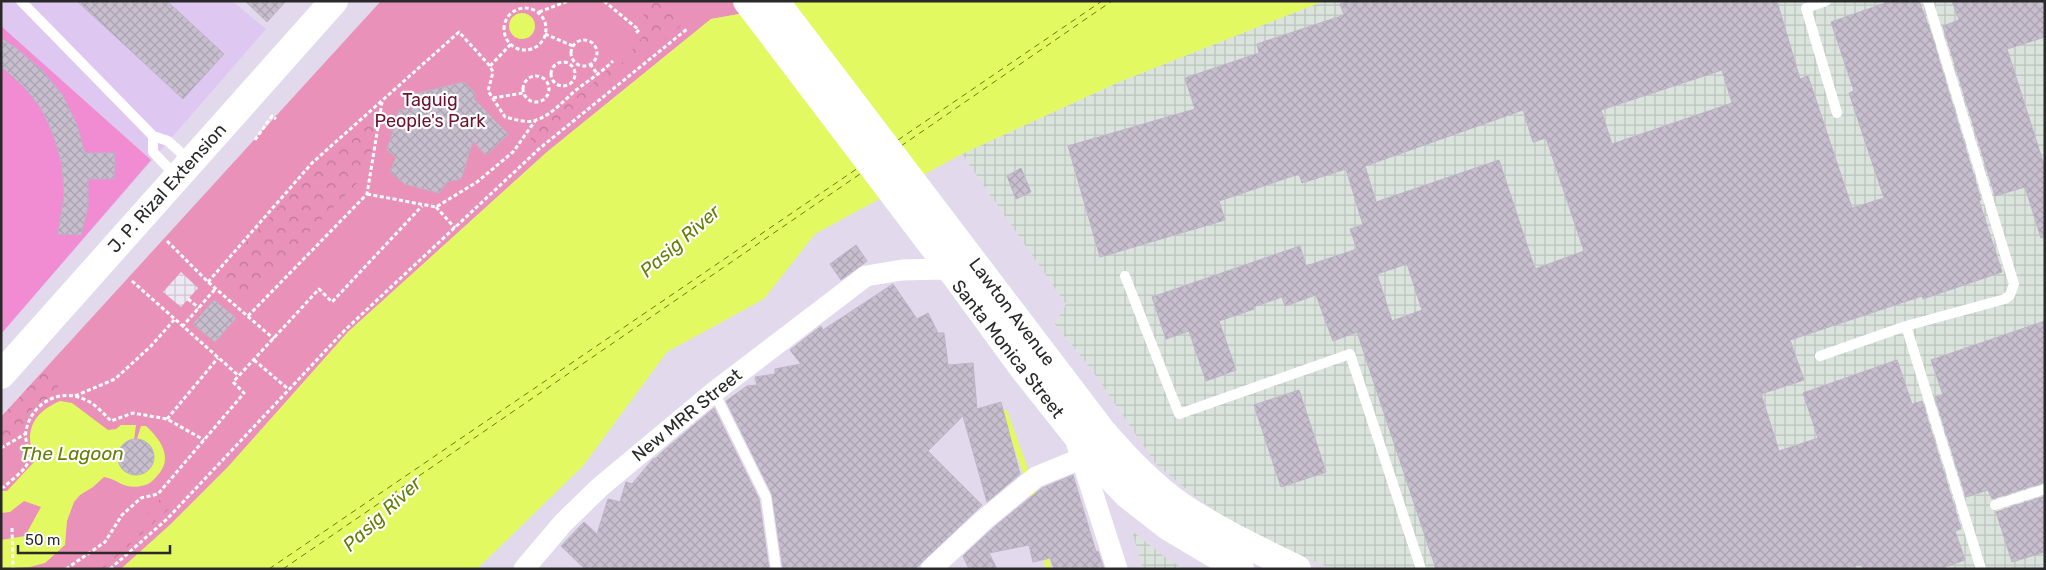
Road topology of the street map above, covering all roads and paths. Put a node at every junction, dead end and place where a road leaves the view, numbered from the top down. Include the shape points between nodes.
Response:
1 (21, 1) edge
2 (334, 1) edge
3 (568, 1) edge
4 (604, 1) edge
5 (747, 1) edge
6 (775, 1) edge
7 (1826, 1) edge
8 (1928, 1) edge
9 (539, 12) junction
10 (687, 29) dead end
11 (636, 33) dead end
12 (545, 34) junction
13 (511, 44) junction
14 (573, 46) junction
15 (573, 60) junction
16 (613, 61) dead end
17 (570, 64) junction
18 (590, 64) junction
19 (490, 66) junction
20 (598, 75) junction
21 (552, 80) junction
22 (548, 83) junction
23 (524, 93) junction
24 (493, 98) junction
25 (382, 101) junction
26 (1836, 113) dead end
27 (276, 119) dead end
28 (535, 121) junction
29 (153, 136) junction
30 (255, 140) dead end
31 (184, 169) junction
32 (367, 194) junction
33 (422, 206) junction
34 (436, 207) junction
35 (455, 228) junction
36 (167, 242) dead end
37 (945, 269) junction
38 (866, 276) joint
39 (1125, 276) dead end
40 (132, 281) dead end
41 (208, 282) junction
42 (216, 288) junction
43 (188, 299) dead end
44 (199, 308) junction
45 (1015, 311) junction
46 (248, 316) junction
47 (174, 320) junction
48 (1906, 326) junction
49 (182, 327) junction
50 (991, 329) junction
51 (274, 339) junction
52 (1820, 356) dead end
53 (218, 358) junction
54 (254, 360) junction
55 (1, 375) edge
56 (239, 376) junction
57 (287, 388) dead end
58 (714, 392) junction
59 (74, 396) junction
60 (167, 419) junction
61 (1072, 428) junction
62 (25, 434) junction
63 (204, 440) junction
64 (1, 448) edge
65 (1080, 459) junction
66 (1, 487) edge
67 (2045, 489) edge
68 (1995, 505) dead end
69 (1176, 518) junction
70 (12, 528) dead end
71 (66, 568) edge
72 (13, 569) edge
73 (110, 569) edge
74 (524, 569) edge
75 (776, 569) edge
76 (931, 569) edge
77 (1117, 569) edge
78 (1240, 569) edge
79 (1297, 569) edge
80 (1421, 569) edge
81 (1981, 569) edge

1 - 29 lane
2 - 31 main road, J. P. Rizal Extension
3 - 9 path
4 - 11 path via 639,30
5 - 69 main road, Lawton Avenue via 1082,445 1128,495
6 - 69 main road, Lawton Avenue via 1101,430 1146,477
7 - 26 lane via 1806,8
8 - 48 lane via 2014,284 2005,299
9 - 12 path via 546,25
9 - 13 path via 520,8 509,16 504,28
10 - 35 path via 540,148
12 - 13 path via 534,48 520,49
12 - 14 path
13 - 19 path
14 - 15 path
14 - 18 path via 586,40 593,44 596,57
15 - 17 path
15 - 18 path via 583,66
16 - 20 path
17 - 21 path via 554,65 550,72
17 - 21 path via 575,71 572,82 561,86
18 - 20 path
19 - 24 path via 493,72 488,91
19 - 25 path via 459,32
20 - 28 path
21 - 22 path
22 - 23 path via 540,76 531,76 525,82
22 - 23 path via 548,94 542,101 530,101
23 - 24 path
24 - 28 path via 505,118
25 - 32 path
25 - 41 path via 312,163
27 - 30 path via 272,116
28 - 34 path via 513,152 477,182
29 - 31 lane via 168,141
29 - 31 lane via 155,155
31 - 55 main road, J. P. Rizal Extension
32 - 33 path
32 - 46 path
33 - 34 path
33 - 51 path via 332,302 319,289
34 - 35 path
35 - 73 path via 345,330 167,520
36 - 41 path
37 - 38 street, Santa Monica Street via 902,270
37 - 45 street, Santa Monica Street via 970,272 988,280
37 - 50 street, Santa Monica Street
38 - 58 street, New MRR Street
39 - 80 lane via 1179,414 1350,354
40 - 47 path
41 - 42 path
42 - 44 path
42 - 46 path
43 - 44 path
44 - 49 path
45 - 50 street
45 - 61 street, Santa Monica Street via 1074,390
46 - 51 path
47 - 49 path
47 - 59 path via 115,378
48 - 52 lane
48 - 81 lane
49 - 53 path
50 - 61 street, Santa Monica Street via 1046,403
51 - 54 path
53 - 56 path
53 - 60 path
54 - 56 path
54 - 57 path
56 - 63 path via 233,382 244,393
58 - 74 street, New MRR Street via 587,499
58 - 75 lane via 766,498
59 - 60 path via 88,401 111,421 134,413
59 - 62 path via 58,395 35,410
60 - 63 path
61 - 65 street, Santa Monica Street
62 - 64 path
62 - 66 path via 28,461
63 - 71 path via 158,494 141,498 122,515 105,542
65 - 76 street via 1029,483
65 - 77 street, Santa Monica Street
67 - 68 lane
69 - 78 main road, Lawton Avenue
69 - 79 main road, Lawton Avenue via 1235,539
70 - 72 path

